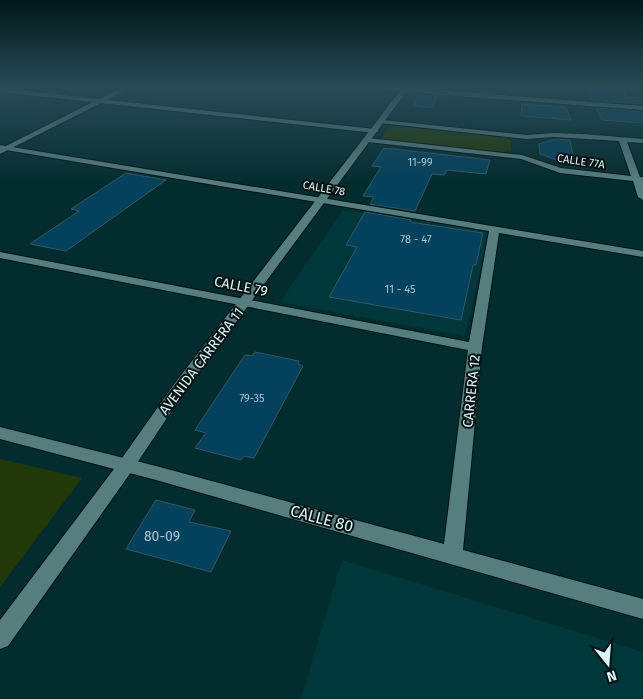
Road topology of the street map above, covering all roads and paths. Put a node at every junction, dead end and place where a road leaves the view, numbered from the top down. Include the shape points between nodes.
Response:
1 (61, 120) edge
2 (270, 120) edge
3 (383, 120) edge
4 (375, 131) junction
5 (527, 137) junction
6 (622, 139) junction
7 (643, 141) edge
8 (2, 149) edge
9 (522, 156) junction
10 (640, 179) edge
11 (643, 197) edge
12 (322, 200) junction
13 (495, 228) junction
14 (643, 254) edge
15 (0, 255) edge
16 (245, 302) junction
17 (476, 347) junction
18 (0, 433) edge
19 (126, 466) junction
20 (453, 554) junction
21 (643, 609) edge
22 (0, 638) edge

1 - 8 street
2 - 4 street
3 - 4 street, AVENIDA CARRERA 11
4 - 5 street
4 - 9 street, CALLE 77A
4 - 12 street, AVENIDA CARRERA 11
5 - 6 street via 554,135
5 - 9 street via 520,145
6 - 7 street
6 - 10 street
8 - 12 street, CALLE 78
9 - 10 street, CALLE 77A via 560,170
10 - 11 street
12 - 13 street, CALLE 78
12 - 16 street, AVENIDA CARRERA 11
13 - 14 street, CALLE 78
13 - 17 street, CARRERA 12
15 - 16 street, CALLE 79
16 - 17 street, CALLE 79
16 - 19 street, AVENIDA CARRERA 11 via 180,387
17 - 20 street, CARRERA 12
18 - 19 street, CALLE 80
19 - 20 street, CALLE 80
19 - 22 street, AVENIDA CARRERA 11
20 - 21 street, CALLE 80

